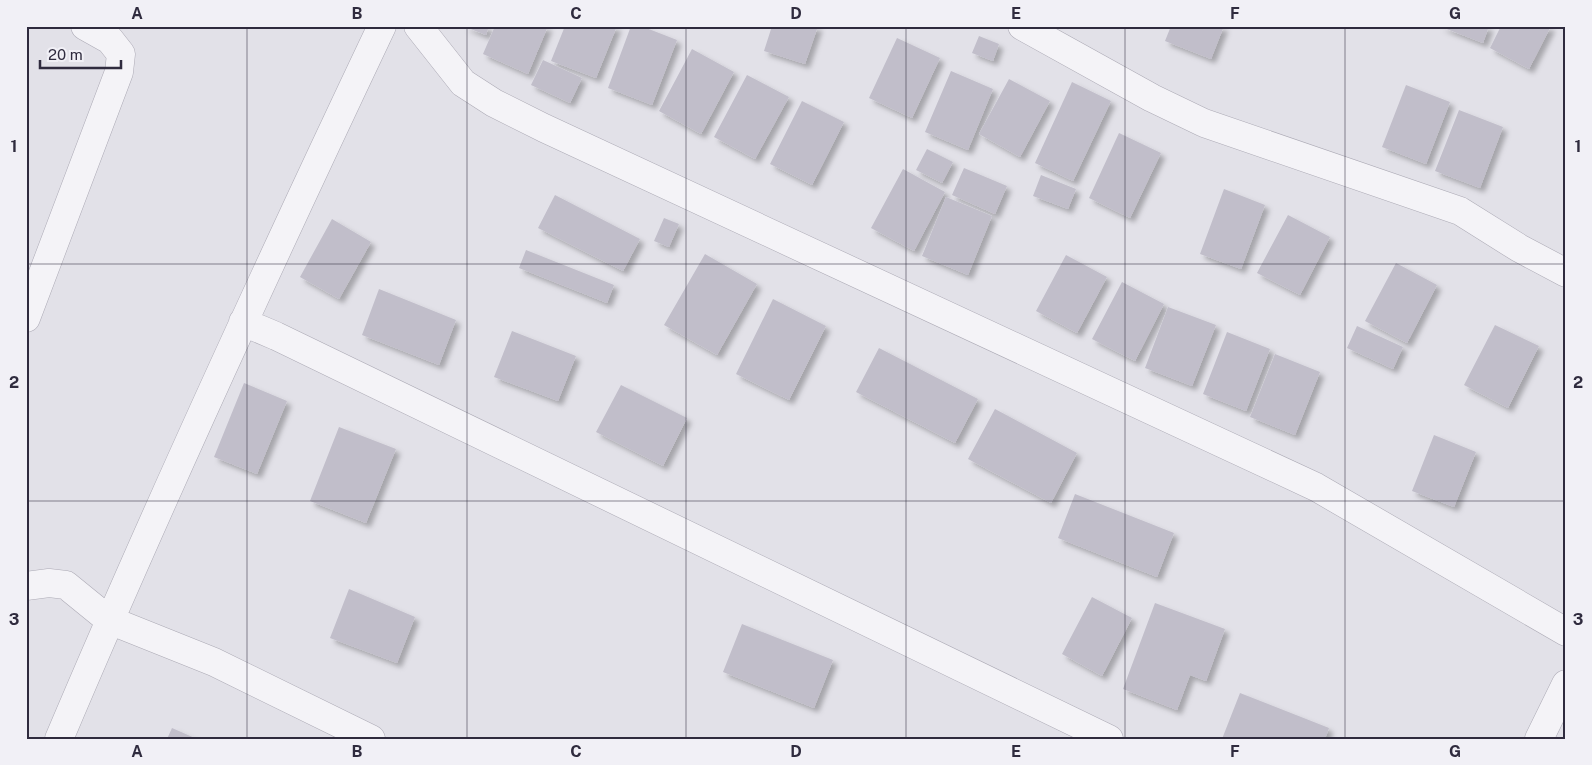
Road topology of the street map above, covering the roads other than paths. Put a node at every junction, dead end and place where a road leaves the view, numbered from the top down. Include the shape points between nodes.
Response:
1 (85, 26) edge
2 (382, 26) edge
3 (418, 26) edge
4 (1022, 26) edge
5 (1566, 273) edge
6 (34, 274) edge
7 (26, 318) edge
8 (244, 322) junction
9 (26, 586) edge
10 (110, 620) junction
11 (1566, 632) edge
12 (1566, 684) edge
13 (59, 739) edge
14 (371, 739) edge
15 (1109, 739) edge
16 (1539, 739) edge

1 - 6 street via 110,40 121,54 119,72
2 - 8 street
3 - 11 street via 463,83 494,103 1316,487
4 - 5 street via 1204,123 1460,211
6 - 7 street
8 - 10 street
8 - 15 street
9 - 10 street via 66,585
10 - 13 street
10 - 14 street via 214,662
12 - 16 street

